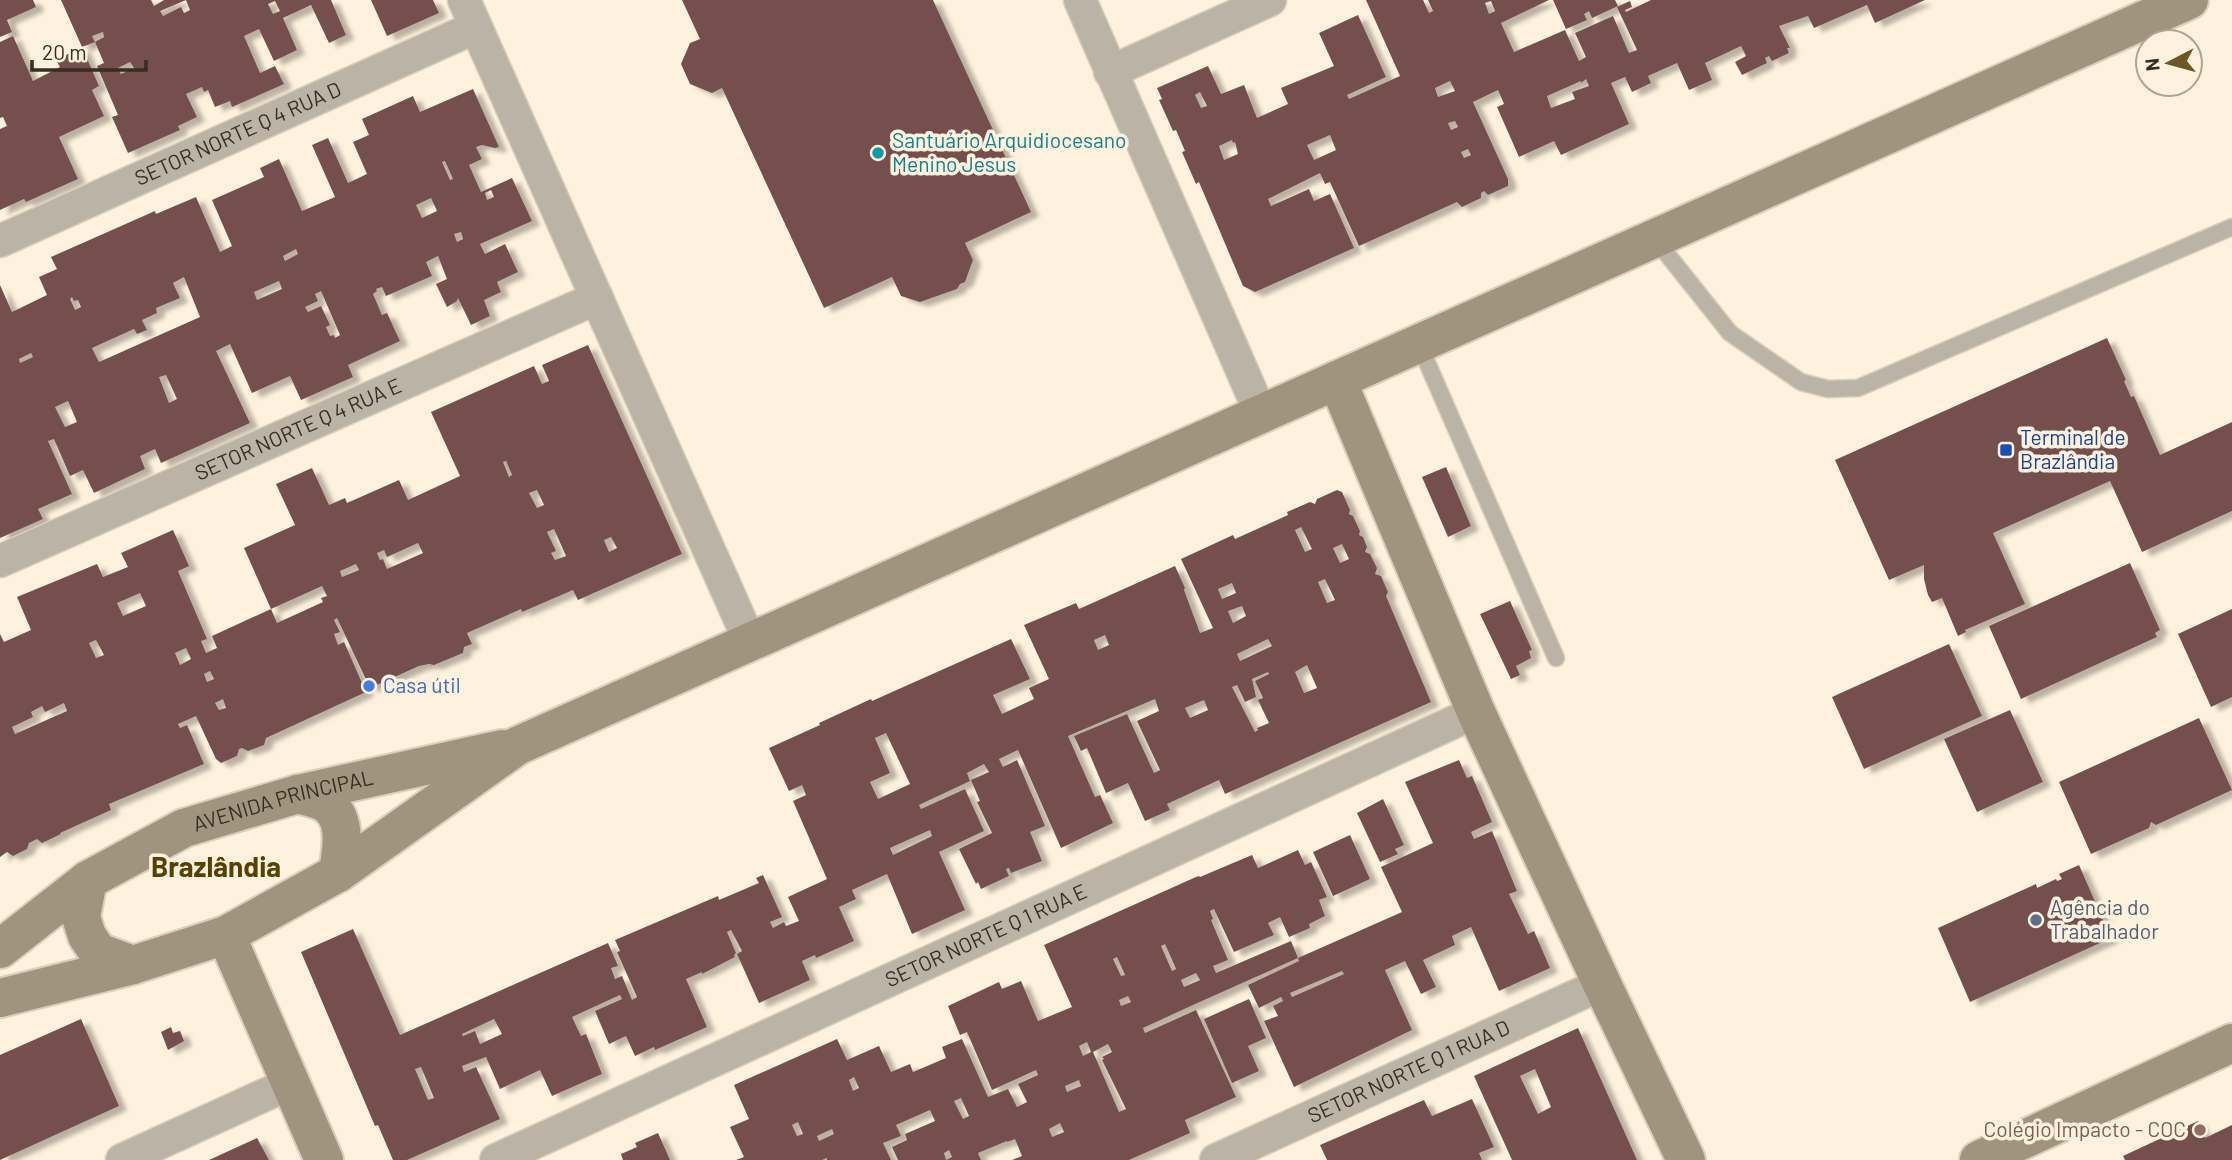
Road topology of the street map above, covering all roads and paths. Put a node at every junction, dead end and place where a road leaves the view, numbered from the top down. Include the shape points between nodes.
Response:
1 (1080, 0) edge
2 (1270, 0) edge
3 (2189, 0) edge
4 (470, 13) edge
5 (1110, 72) junction
6 (2232, 227) edge
7 (1655, 239) junction
8 (0, 241) edge
9 (597, 298) junction
10 (1419, 344) junction
11 (1337, 380) junction
12 (1261, 414) junction
13 (0, 561) edge
14 (750, 642) junction
15 (1556, 658) dead end
16 (1476, 712) junction
17 (517, 746) junction
18 (298, 794) junction
19 (338, 873) junction
20 (88, 880) junction
21 (226, 934) junction
22 (0, 949) edge
23 (133, 965) junction
24 (1602, 984) junction
25 (0, 998) edge
26 (2232, 1043) edge
27 (291, 1083) junction
28 (2002, 1155) edge
29 (122, 1160) edge
30 (324, 1160) edge
31 (496, 1160) edge
32 (1216, 1160) edge
33 (1686, 1160) edge

1 - 5 street
2 - 5 street
3 - 7 street
4 - 8 street, SETOR NORTE Q 4 RUA D
4 - 9 street
5 - 12 street
6 - 7 lane via 1858,388 1828,389 1801,382 1730,333
7 - 10 street
9 - 13 street, SETOR NORTE Q 4 RUA E
9 - 14 street
10 - 11 street
10 - 15 lane
11 - 12 street
11 - 16 street
12 - 14 street
14 - 17 street
16 - 24 street
16 - 31 street, SETOR NORTE Q 1 RUA E
17 - 18 street, AVENIDA PRINCIPAL
17 - 19 street
18 - 19 street via 327,804 338,820 343,837
18 - 20 street, AVENIDA PRINCIPAL via 184,828
19 - 21 street
20 - 22 street, AVENIDA PRINCIPAL
20 - 23 street via 81,917 87,936 98,952
21 - 23 street
21 - 27 street
23 - 25 street
24 - 32 street, SETOR NORTE Q 1 RUA D
24 - 33 street
26 - 28 street
27 - 29 street
27 - 30 street

